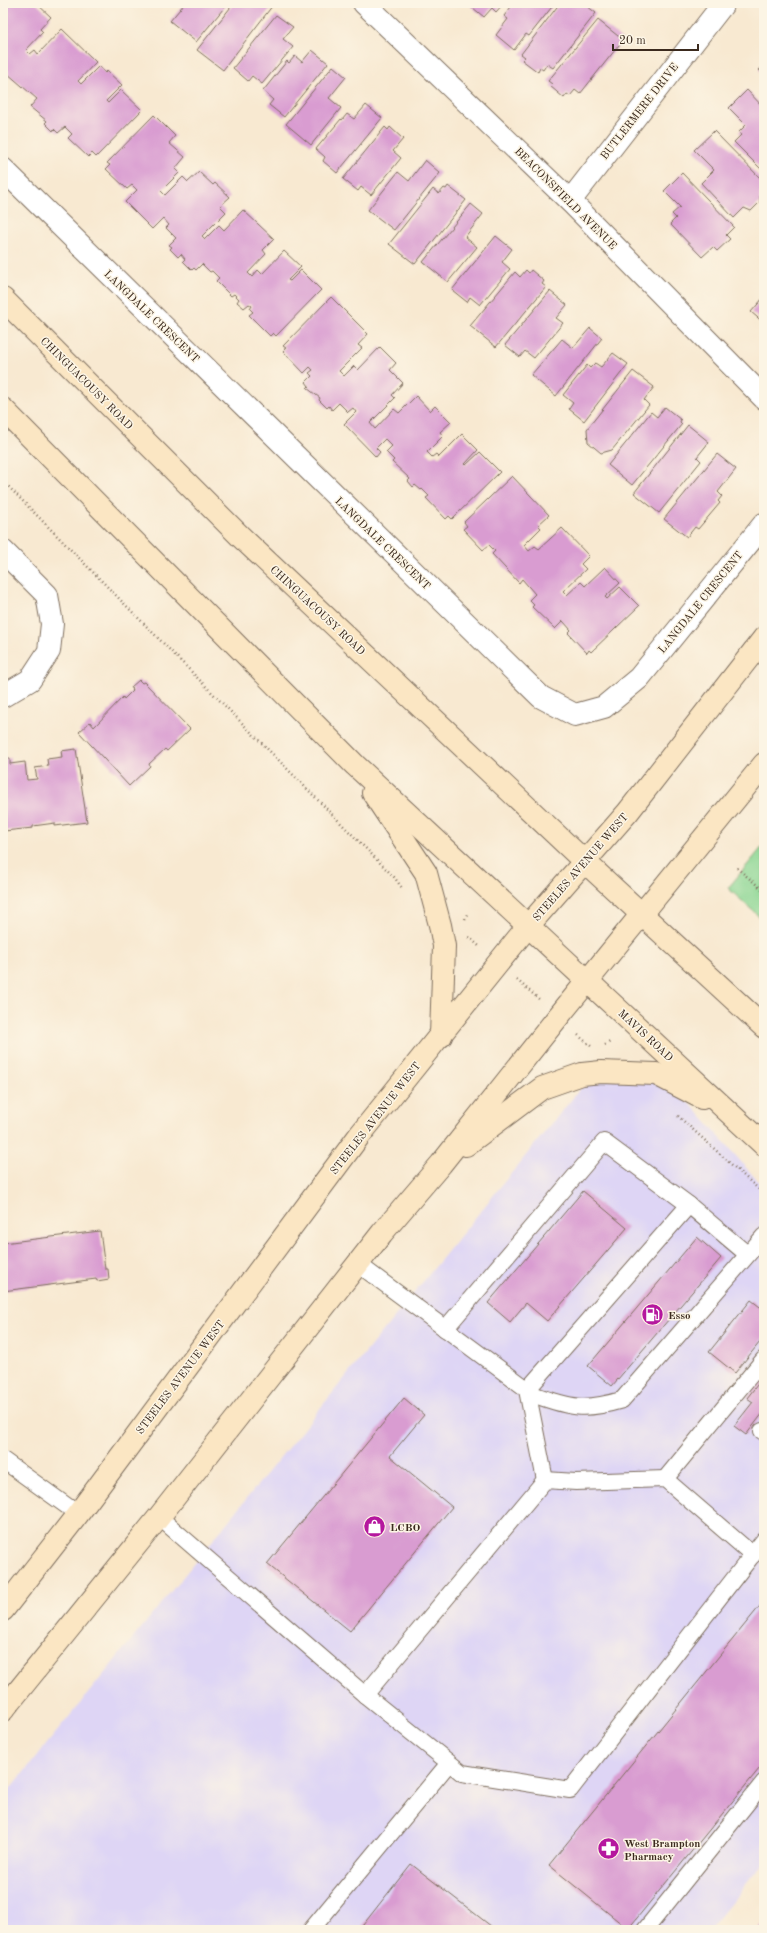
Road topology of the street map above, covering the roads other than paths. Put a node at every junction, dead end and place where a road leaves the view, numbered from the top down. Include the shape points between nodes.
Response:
1 (364, 3) edge
2 (724, 3) edge
3 (3, 170) edge
4 (570, 201) junction
5 (3, 299) edge
6 (764, 398) edge
7 (3, 409) edge
8 (764, 524) edge
9 (3, 551) edge
10 (764, 638) edge
11 (3, 696) edge
12 (764, 764) edge
13 (355, 765) junction
14 (584, 861) junction
15 (642, 914) junction
16 (528, 926) junction
17 (588, 981) junction
18 (764, 1027) edge
19 (441, 1036) junction
20 (726, 1110) junction
21 (764, 1145) edge
22 (441, 1164) junction
23 (689, 1205) junction
24 (764, 1236) edge
25 (747, 1254) junction
26 (358, 1264) junction
27 (445, 1329) junction
28 (764, 1359) edge
29 (527, 1390) junction
30 (3, 1460) edge
31 (665, 1479) junction
32 (545, 1480) junction
33 (78, 1514) junction
34 (159, 1517) junction
35 (764, 1540) edge
36 (753, 1555) junction
37 (3, 1610) edge
38 (365, 1695) junction
39 (3, 1710) edge
40 (449, 1763) junction
41 (764, 1782) edge
42 (311, 1930) edge
43 (645, 1930) edge

1 - 4 street, BEACONSFIELD AVENUE
2 - 4 street, BUTLERMERE DRIVE
3 - 8 street, LANGDALE CRESCENT via 541,697 574,715 604,707 639,678
4 - 6 street, BEACONSFIELD AVENUE
5 - 14 main road, CHINGUACOUSY ROAD via 241,538
7 - 13 main road
9 - 11 street via 46,595 52,624 49,651 30,680
10 - 14 main road, STEELES AVENUE WEST via 628,812
12 - 15 main road
13 - 16 main road
13 - 19 main road via 426,873 444,946
14 - 15 main road, CHINGUACOUSY ROAD
14 - 16 main road, STEELES AVENUE WEST
15 - 17 main road
15 - 18 main road
16 - 17 main road, MAVIS ROAD
16 - 19 main road, STEELES AVENUE WEST
17 - 20 main road, MAVIS ROAD
17 - 22 main road
19 - 33 main road, STEELES AVENUE WEST via 359,1136
20 - 21 main road, MAVIS ROAD
20 - 22 main road via 656,1074 582,1074 542,1088
22 - 26 main road
23 - 25 lane
23 - 27 lane via 604,1142
23 - 29 lane
24 - 25 lane
25 - 29 lane via 622,1400 598,1407 566,1406
26 - 27 lane
26 - 34 main road
27 - 29 lane
28 - 31 lane
29 - 32 lane
30 - 33 lane
31 - 32 lane via 576,1482
31 - 36 lane
32 - 38 lane
33 - 37 main road, STEELES AVENUE WEST
34 - 38 lane
34 - 39 main road
35 - 36 lane
36 - 40 lane via 570,1790 462,1773
38 - 40 lane
40 - 42 lane
41 - 43 lane

